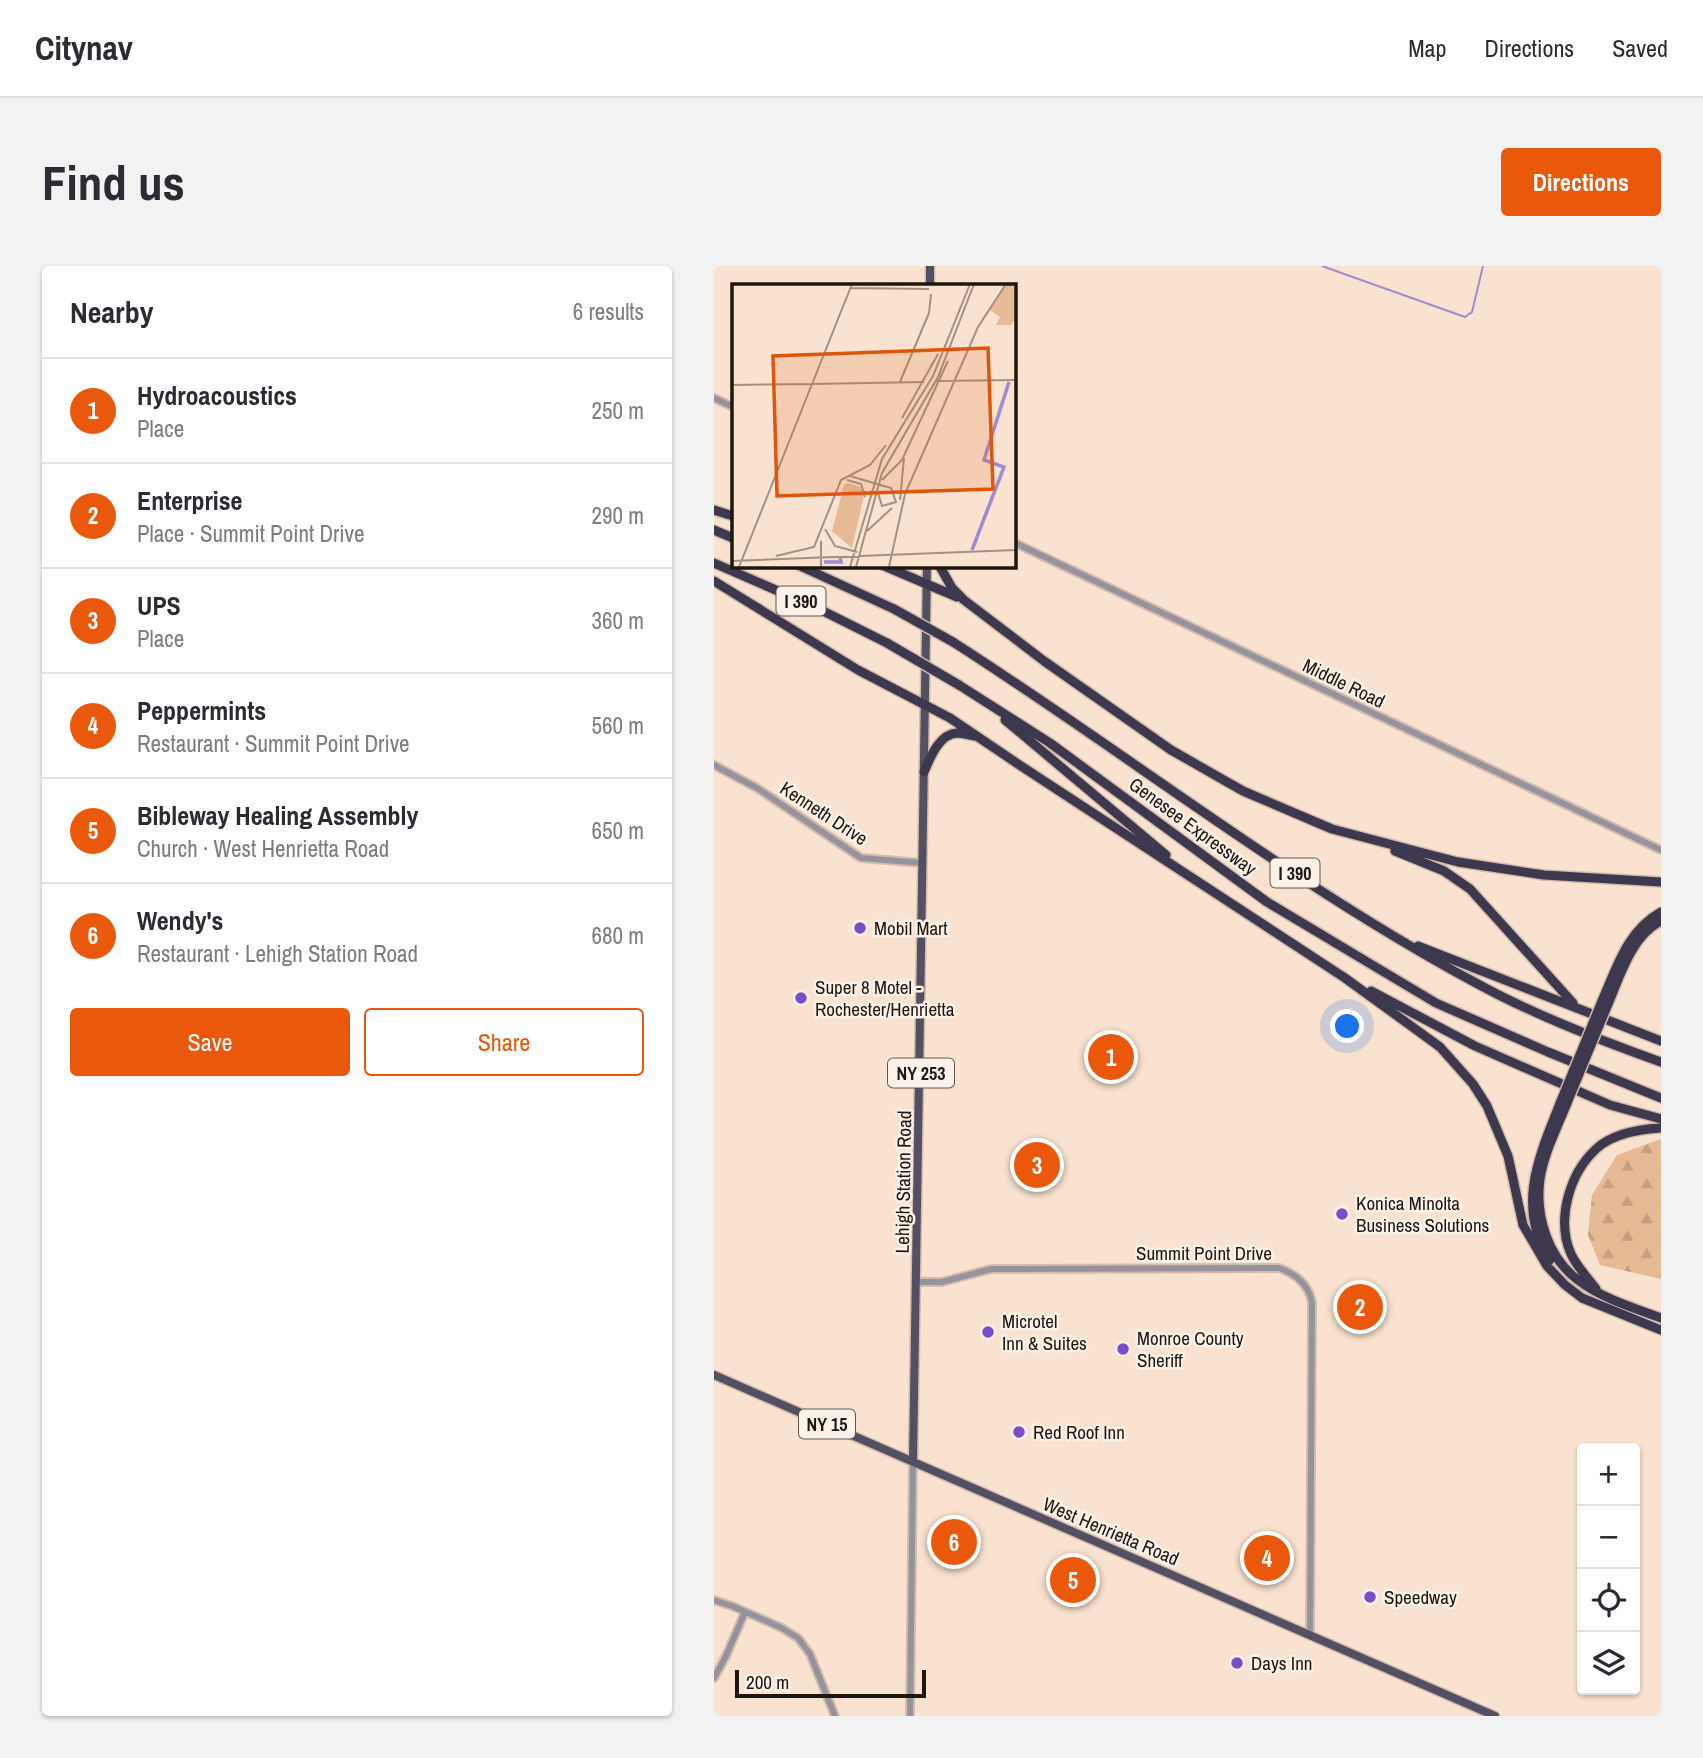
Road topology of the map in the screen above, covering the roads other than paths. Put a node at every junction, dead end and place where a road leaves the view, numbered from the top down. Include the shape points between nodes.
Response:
1 (930, 266) edge
2 (930, 284) edge
3 (714, 398) edge
4 (732, 407) edge
5 (714, 510) edge
6 (732, 516) edge
7 (714, 530) edge
8 (732, 538) edge
9 (1015, 543) edge
10 (714, 563) edge
11 (802, 567) edge
12 (888, 567) edge
13 (927, 567) edge
14 (940, 567) edge
15 (714, 581) edge
16 (927, 583) junction
17 (964, 600) junction
18 (982, 701) junction
19 (925, 704) junction
20 (979, 737) junction
21 (714, 765) edge
22 (924, 772) junction
23 (1368, 840) junction
24 (1661, 850) edge
25 (923, 863) junction
26 (1198, 882) junction
27 (1661, 882) edge
28 (1661, 912) edge
29 (1661, 920) edge
30 (1390, 936) junction
31 (1345, 978) junction
32 (1605, 1003) junction
33 (1576, 1007) junction
34 (1661, 1041) edge
35 (1661, 1062) edge
36 (1661, 1098) edge
37 (1564, 1102) junction
38 (1661, 1119) edge
39 (1661, 1128) edge
40 (917, 1282) junction
41 (1600, 1293) junction
42 (1602, 1308) junction
43 (1661, 1318) edge
44 (1661, 1330) edge
45 (714, 1375) edge
46 (913, 1461) junction
47 (714, 1600) edge
48 (745, 1612) junction
49 (1310, 1634) junction
50 (714, 1678) edge
51 (835, 1716) edge
52 (910, 1716) edge
53 (1495, 1716) edge

1 - 2 main road
3 - 4 street
5 - 6 highway
7 - 8 highway
9 - 24 street, Middle Road
10 - 18 highway, Genesee Expressway / I 390, bridge via 887,643
11 - 30 highway, Genesee Expressway / I 390, bridge via 953,642
12 - 16 highway
13 - 16 main road, Lehigh Station Road / NY 253
14 - 17 highway
15 - 19 highway via 858,670
16 - 17 highway
16 - 19 main road, Lehigh Station Road / NY 253
17 - 23 highway via 1171,750 1242,792
18 - 26 highway
18 - 36 highway, Genesee Expressway / I 390 via 1050,743 1267,902 1436,1003
19 - 20 highway
19 - 22 main road, Lehigh Station Road / NY 253
20 - 22 highway via 948,736 939,743
20 - 26 highway
21 - 25 street, Kenneth Drive via 757,788 861,858
22 - 25 main road, Lehigh Station Road / NY 253
23 - 27 highway via 1504,869
23 - 33 highway via 1444,871 1470,889
25 - 40 main road, Lehigh Station Road / NY 253
26 - 31 highway
28 - 32 highway via 1648,919 1627,944
29 - 32 highway via 1632,950
30 - 33 highway
30 - 35 highway, Genesee Expressway / I 390 via 1489,990
31 - 38 highway via 1475,1046 1610,1105
31 - 42 highway via 1440,1047 1473,1084 1508,1156 1523,1225 1534,1247 1565,1285
32 - 37 highway, bridge
33 - 34 highway
37 - 41 highway via 1540,1178 1540,1215 1551,1250 1577,1280
37 - 42 highway via 1533,1177 1533,1217 1555,1268
39 - 41 highway via 1622,1135 1596,1149 1572,1185 1565,1219 1571,1254
40 - 46 main road, Lehigh Station Road / NY 253
40 - 49 street, Summit Point Drive via 942,1282 992,1269 1160,1268 1279,1268 1300,1280 1312,1303
41 - 43 highway
42 - 44 highway
45 - 46 main road, West Henrietta Road / NY 15
46 - 49 main road, West Henrietta Road / NY 15
46 - 52 street, Lehigh Station Road
47 - 48 street
48 - 50 street
48 - 51 street via 791,1633 804,1645
49 - 53 main road, West Henrietta Road / NY 15

